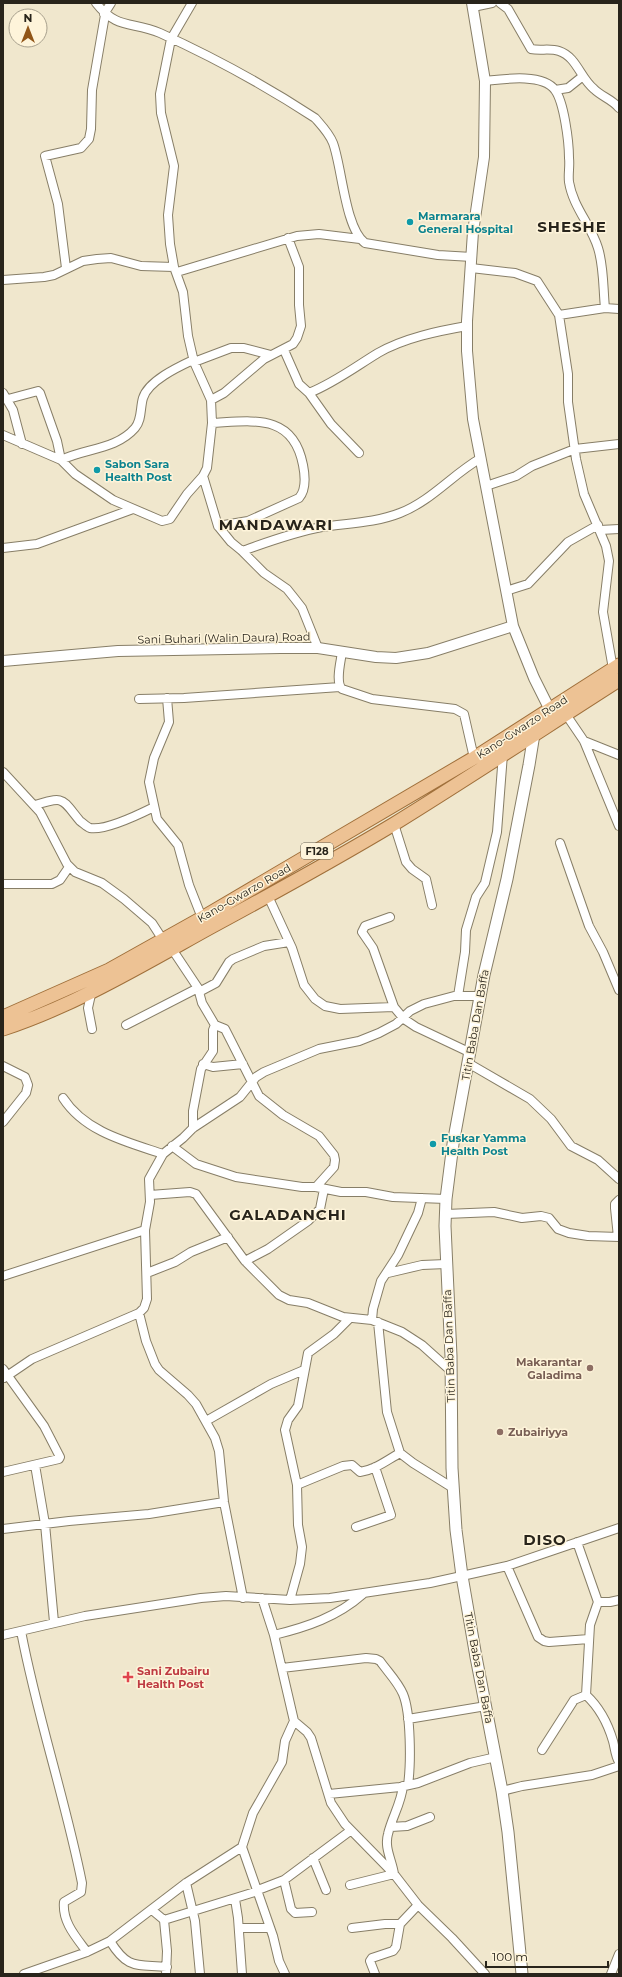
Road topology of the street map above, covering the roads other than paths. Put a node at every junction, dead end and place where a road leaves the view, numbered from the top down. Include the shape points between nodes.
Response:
1 (96, 3) edge
2 (110, 3) edge
3 (192, 3) edge
4 (492, 3) edge
5 (500, 3) edge
6 (472, 5) edge
7 (105, 14) junction
8 (171, 39) junction
9 (584, 76) junction
10 (485, 81) junction
11 (555, 90) junction
12 (619, 108) edge
13 (288, 238) junction
14 (360, 239) junction
15 (472, 257) junction
16 (66, 268) junction
17 (471, 268) junction
18 (176, 270) junction
19 (3, 280) edge
20 (605, 308) junction
21 (619, 309) edge
22 (558, 315) junction
23 (467, 326) junction
24 (284, 350) junction
25 (271, 355) junction
26 (193, 361) junction
27 (309, 393) junction
28 (5, 396) edge
29 (211, 400) junction
30 (212, 423) junction
31 (3, 435) edge
32 (22, 444) junction
33 (619, 444) edge
34 (575, 449) junction
35 (359, 453) dead end
36 (481, 458) junction
37 (60, 460) junction
38 (203, 476) junction
39 (486, 486) junction
40 (133, 509) junction
41 (218, 526) junction
42 (599, 527) junction
43 (619, 529) edge
44 (3, 548) edge
45 (242, 551) junction
46 (506, 591) junction
47 (513, 626) junction
48 (318, 648) junction
49 (342, 652) junction
50 (3, 660) edge
51 (617, 671) edge
52 (340, 687) junction
53 (167, 698) junction
54 (139, 699) dead end
55 (557, 714) junction
56 (532, 728) junction
57 (584, 741) junction
58 (503, 754) junction
59 (619, 754) edge
60 (474, 758) junction
61 (3, 772) edge
62 (34, 805) junction
63 (154, 807) junction
64 (394, 824) junction
65 (619, 826) edge
66 (328, 844) junction
67 (560, 844) dead end
68 (336, 857) junction
69 (70, 867) junction
70 (3, 884) edge
71 (268, 896) junction
72 (432, 905) dead end
73 (390, 917) dead end
74 (202, 918) junction
75 (289, 942) junction
76 (168, 944) junction
77 (92, 990) junction
78 (199, 990) junction
79 (619, 990) edge
80 (458, 996) junction
81 (480, 996) junction
82 (394, 1007) junction
83 (3, 1017) edge
84 (403, 1017) junction
85 (126, 1025) dead end
86 (215, 1025) junction
87 (3, 1029) edge
88 (92, 1030) dead end
89 (469, 1058) junction
90 (203, 1064) junction
91 (243, 1064) junction
92 (3, 1066) edge
93 (252, 1082) junction
94 (63, 1098) dead end
95 (3, 1122) edge
96 (193, 1128) junction
97 (172, 1146) junction
98 (163, 1154) junction
99 (619, 1178) edge
100 (320, 1188) junction
101 (150, 1195) junction
102 (422, 1198) junction
103 (446, 1199) junction
104 (619, 1200) edge
105 (446, 1214) junction
106 (145, 1230) junction
107 (228, 1237) junction
108 (618, 1237) edge
109 (245, 1261) junction
110 (446, 1264) junction
111 (147, 1273) junction
112 (388, 1273) junction
113 (3, 1276) edge
114 (139, 1313) junction
115 (350, 1318) junction
116 (375, 1321) junction
117 (304, 1370) junction
118 (451, 1371) junction
119 (4, 1374) edge
120 (206, 1421) junction
121 (400, 1453) junction
122 (35, 1465) junction
123 (375, 1467) junction
124 (3, 1472) edge
125 (297, 1485) junction
126 (453, 1488) junction
127 (224, 1502) junction
128 (45, 1524) junction
129 (356, 1526) dead end
130 (619, 1528) edge
131 (3, 1529) edge
132 (576, 1542) junction
133 (507, 1566) junction
134 (462, 1576) junction
135 (363, 1594) junction
136 (243, 1598) junction
137 (262, 1598) junction
138 (290, 1600) junction
139 (619, 1600) edge
140 (598, 1602) junction
141 (54, 1622) junction
142 (21, 1631) junction
143 (3, 1635) edge
144 (274, 1635) junction
145 (589, 1639) junction
146 (282, 1668) junction
147 (586, 1695) junction
148 (486, 1706) junction
149 (408, 1718) junction
150 (294, 1721) junction
151 (542, 1750) dead end
152 (496, 1757) junction
153 (619, 1762) edge
154 (619, 1766) edge
155 (405, 1786) junction
156 (502, 1791) junction
157 (329, 1794) junction
158 (430, 1818) dead end
159 (391, 1827) junction
160 (350, 1831) junction
161 (242, 1847) junction
162 (313, 1858) junction
163 (394, 1874) junction
164 (284, 1880) junction
165 (186, 1883) junction
166 (350, 1885) dead end
167 (326, 1890) dead end
168 (258, 1891) junction
169 (235, 1899) junction
170 (418, 1905) junction
171 (152, 1910) junction
172 (192, 1911) junction
173 (312, 1912) dead end
174 (164, 1920) junction
175 (400, 1924) junction
176 (239, 1928) junction
177 (270, 1928) junction
178 (352, 1928) dead end
179 (110, 1941) junction
180 (88, 1952) junction
181 (619, 1954) edge
182 (166, 1970) edge
183 (619, 1973) edge
184 (24, 1974) edge
185 (200, 1974) edge
186 (242, 1974) edge
187 (285, 1974) edge
188 (375, 1974) edge
189 (484, 1974) edge
190 (522, 1974) edge
191 (612, 1974) edge
192 (616, 1974) edge

1 - 7 street
2 - 7 street
3 - 8 street
4 - 6 street
5 - 9 street via 508,9 531,49 559,51 572,58
6 - 10 street
7 - 8 street via 116,22 138,26
7 - 16 street via 92,90 92,129 89,139 80,148 45,156 58,204
8 - 14 street via 220,63 315,118 327,131 333,144 344,196
8 - 18 street via 160,94 161,113 174,166 168,216 170,244
9 - 11 street via 568,88
9 - 12 street via 594,90 610,98
10 - 11 street via 542,81
10 - 15 street via 484,157
11 - 20 street via 565,119 572,196 598,248
13 - 14 street via 319,234
13 - 18 street
13 - 24 street via 299,267 301,326 293,344
14 - 15 street via 365,243 438,255
15 - 17 street
16 - 18 street via 83,261 110,258 140,266
16 - 19 street via 44,277
17 - 22 street via 515,273 537,281
17 - 23 street
18 - 26 street via 183,292
20 - 21 street
20 - 22 street
22 - 34 street via 568,374 568,402
23 - 27 street via 440,330 390,347
23 - 36 street via 473,411
24 - 25 street
24 - 27 street via 299,384
25 - 26 street via 244,348 231,348
25 - 29 street via 224,393
26 - 29 street
26 - 37 street via 168,372 146,393 136,427 128,433 106,447 70,455
27 - 35 street via 331,424
28 - 32 street via 13,410
28 - 37 street via 38,391 40,393 57,441
29 - 30 street
30 - 38 street via 207,468
30 - 41 street via 268,422 285,430 299,448 304,467 304,490 299,498 248,521
31 - 32 street
32 - 37 street
33 - 34 street
34 - 39 street via 532,466 516,476
34 - 42 street via 584,494
36 - 39 street
36 - 45 street via 468,465 446,485 402,512 370,521 303,531
37 - 40 street via 75,474 113,500
38 - 40 street via 186,494 170,519 162,520
38 - 41 street
39 - 46 street
40 - 44 street via 37,544
41 - 45 street
42 - 43 street
42 - 46 street via 568,542 528,584
42 - 51 street via 609,561 602,612
45 - 48 street via 267,576 287,589 295,599 302,608
46 - 47 street
47 - 49 street, Sani Buhari (Walin Daura) Road via 428,653 396,658
47 - 55 street via 519,644
48 - 49 street, Sani Buhari (Walin Daura) Road
48 - 50 street, Sani Buhari (Walin Daura) Road via 118,651
49 - 52 street
51 - 55 main road, Kano-Gwarzo Road / F128
52 - 53 street
52 - 60 street via 372,699 455,709 464,714
53 - 54 street
53 - 63 street via 169,722 154,758 149,782
55 - 56 main road, Kano-Gwarzo Road / F128
55 - 57 street
56 - 58 main road, Kano-Gwarzo Road / F128
56 - 60 main road, Kano-Gwarzo Road / F128
56 - 81 main road, Titin Baba Dan Baffa via 507,880 497,914
57 - 59 street
57 - 65 street
58 - 64 main road, Kano-Gwarzo Road / F128
58 - 80 street via 497,832 485,883 476,897 466,930
60 - 66 main road, Kano-Gwarzo Road / F128
61 - 62 street
62 - 63 street via 58,800 67,804 83,824 90,828 130,819
62 - 69 street
63 - 74 street via 157,818 178,845 189,885
64 - 68 main road, Kano-Gwarzo Road / F128
64 - 72 street via 406,862 426,879
66 - 68 main road
66 - 74 main road, Kano-Gwarzo Road / F128
67 - 79 street via 589,926
68 - 71 main road, Kano-Gwarzo Road / F128
69 - 70 street via 60,880 52,884
69 - 76 street via 75,872 102,883 124,899 152,923
71 - 75 street
71 - 76 main road, Kano-Gwarzo Road / F128
73 - 82 street via 365,926 362,932 373,948
74 - 76 main road, Kano-Gwarzo Road / F128
75 - 78 street via 264,946 233,959 216,983
75 - 82 street via 307,990 325,1006 346,1009
76 - 77 main road, Kano-Gwarzo Road / F128
76 - 78 street
76 - 83 main road, Kano-Gwarzo Road / F128
77 - 87 main road, Kano-Gwarzo Road / F128
77 - 88 street via 88,1008
78 - 85 street
78 - 86 street via 202,1003
80 - 81 street
80 - 84 street via 424,1004
81 - 89 main road, Titin Baba Dan Baffa
82 - 84 street
84 - 89 street
84 - 93 street via 388,1030 359,1041 313,1051 264,1072
86 - 90 street via 213,1051
86 - 91 street via 225,1030
89 - 99 street via 530,1099 551,1119 571,1146 598,1160
89 - 103 main road, Titin Baba Dan Baffa
90 - 91 street via 213,1067
90 - 96 street via 195,1099
91 - 93 street
92 - 95 street via 25,1077 28,1085 26,1093
93 - 96 street via 240,1097
93 - 100 street via 264,1101 319,1136 334,1155 334,1167
94 - 98 street via 82,1120 101,1132
96 - 97 street
97 - 98 street
97 - 100 street via 196,1164 236,1177
98 - 101 street via 148,1179
100 - 102 street via 341,1192 366,1192 386,1197
100 - 109 street via 320,1209 308,1221 282,1241
101 - 106 street
101 - 107 street via 193,1192
102 - 103 street
102 - 112 street via 416,1217
103 - 105 main road, Titin Baba Dan Baffa
104 - 108 street via 615,1208
105 - 108 street via 494,1212 522,1218 541,1216 548,1218 562,1231 588,1236
105 - 110 main road, Titin Baba Dan Baffa
106 - 111 street
106 - 113 street
107 - 109 street
107 - 111 street
109 - 115 street via 283,1298 308,1303 335,1315
110 - 112 street via 422,1265
110 - 118 main road, Titin Baba Dan Baffa
111 - 114 street via 147,1299
112 - 116 street via 381,1281 373,1308
114 - 119 street via 46,1352
114 - 120 street via 151,1356 159,1370 188,1395
115 - 116 street
115 - 117 street via 334,1334 310,1350
116 - 118 street via 402,1332 422,1345
116 - 121 street via 387,1412
117 - 120 street via 271,1384
117 - 125 street via 298,1406 288,1420 285,1430
118 - 126 main road, Titin Baba Dan Baffa
119 - 122 street via 38,1416 60,1455 59,1459
120 - 127 street via 219,1451
121 - 123 street
121 - 126 street
122 - 124 street
122 - 128 street
123 - 125 street via 360,1472 352,1465 343,1466
123 - 129 street via 391,1515
125 - 138 street via 302,1555
126 - 134 main road, Titin Baba Dan Baffa
127 - 128 street via 149,1514
127 - 136 street
128 - 131 street
128 - 141 street
130 - 132 street
132 - 133 street
132 - 140 street
133 - 134 street
133 - 145 street via 538,1637 544,1642
134 - 135 street
134 - 148 main road, Titin Baba Dan Baffa
135 - 138 street via 340,1598
135 - 144 street via 325,1620
136 - 137 street
136 - 141 street via 196,1598
137 - 138 street
137 - 144 street
139 - 140 street
140 - 145 street via 592,1618
141 - 142 street
142 - 143 street
142 - 180 street via 30,1677 82,1883 81,1892 64,1902 65,1913 71,1930
144 - 146 street
145 - 147 street
146 - 149 street via 340,1660 378,1659 403,1692
146 - 150 street
147 - 151 street via 574,1700
147 - 153 street via 599,1710 609,1729
148 - 149 street
148 - 152 main road, Titin Baba Dan Baffa
149 - 155 street via 409,1772
150 - 157 street via 311,1738
150 - 161 street via 285,1741 282,1762 253,1813
152 - 155 street via 470,1763
152 - 156 main road, Titin Baba Dan Baffa
154 - 156 street via 592,1775
155 - 157 street
155 - 159 street
156 - 190 main road, Titin Baba Dan Baffa
157 - 160 street via 337,1813
158 - 159 street via 407,1826
159 - 163 street via 388,1834 388,1851
160 - 162 street
160 - 163 street
161 - 165 street
161 - 168 street
162 - 164 street
162 - 167 street
163 - 166 street
163 - 170 street
164 - 168 street
164 - 173 street via 291,1909 295,1913
165 - 171 street
165 - 172 street
168 - 169 street
168 - 177 street
169 - 172 street
169 - 176 street
170 - 175 street
170 - 189 street
171 - 174 street
171 - 179 street
172 - 174 street
172 - 185 street
174 - 182 street
175 - 178 street
175 - 188 street via 393,1951 370,1961
176 - 177 street
176 - 186 street
177 - 187 street
179 - 180 street
179 - 182 street via 122,1959 130,1964
180 - 184 street
181 - 191 street
183 - 192 street

